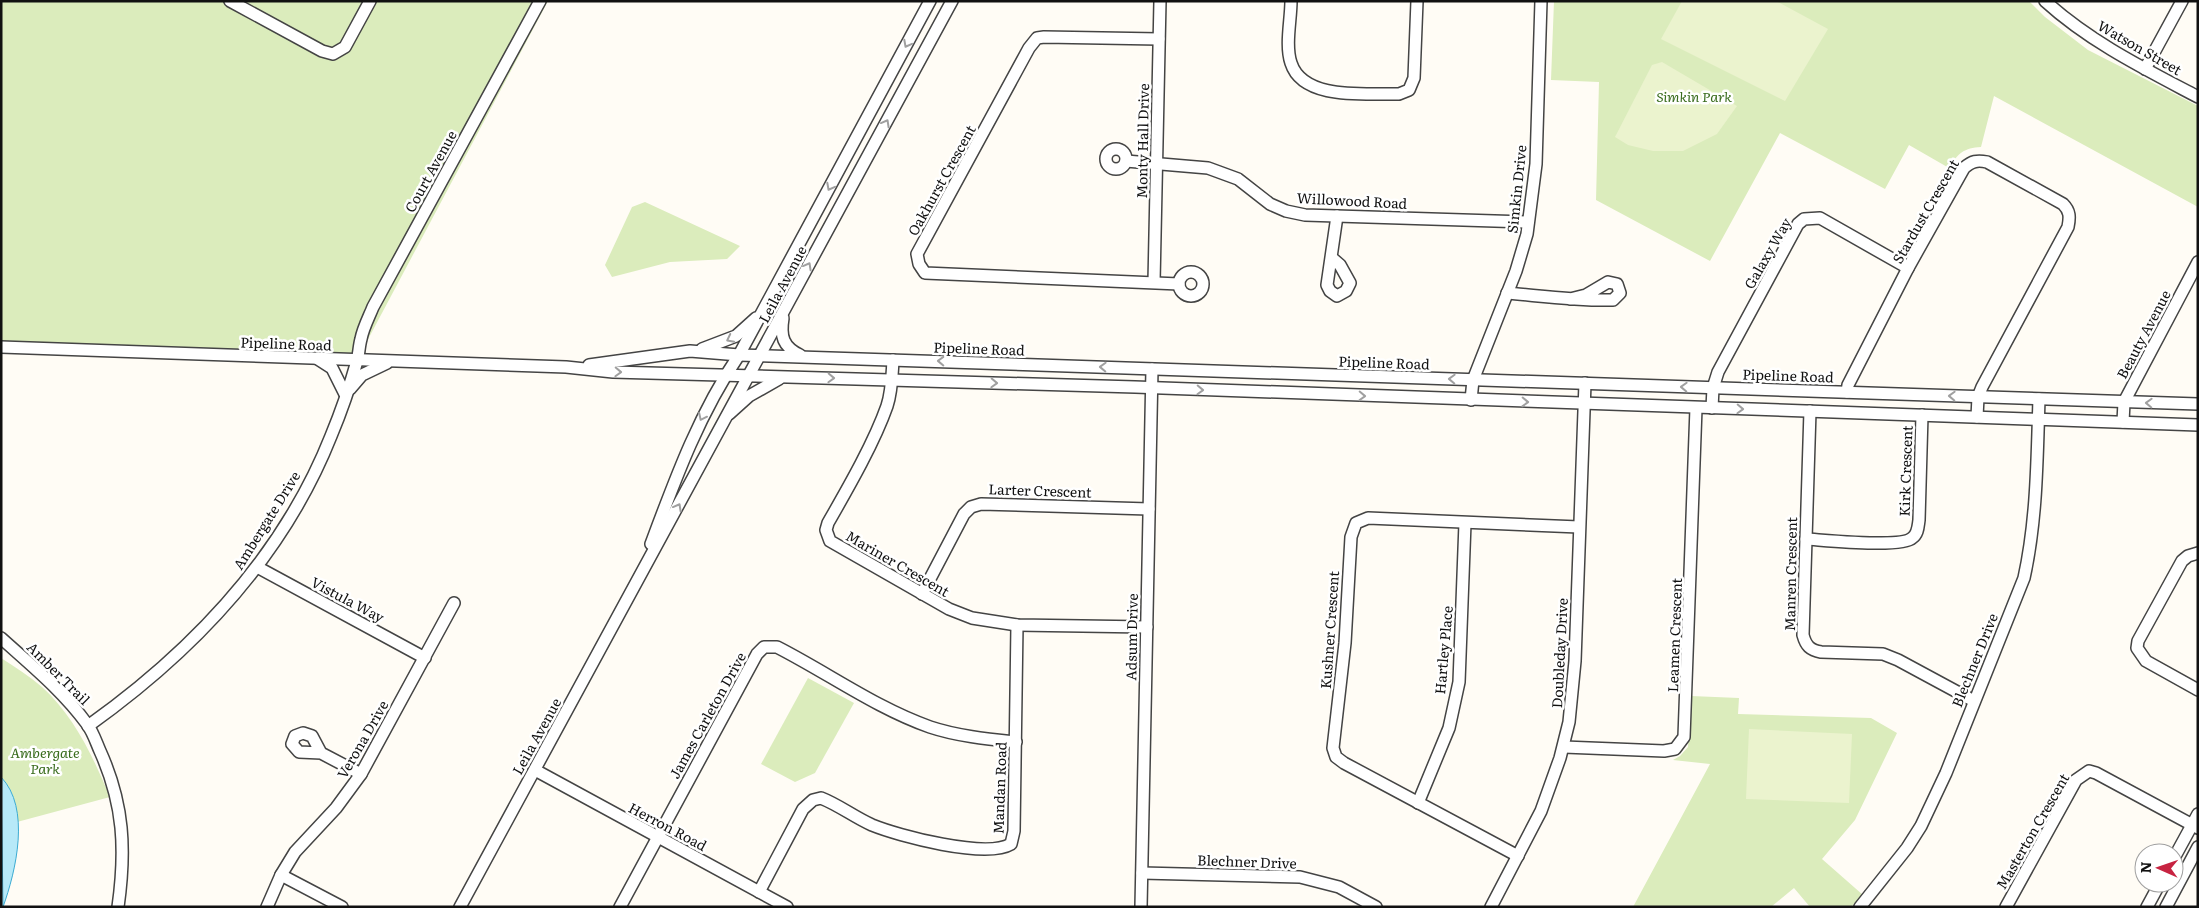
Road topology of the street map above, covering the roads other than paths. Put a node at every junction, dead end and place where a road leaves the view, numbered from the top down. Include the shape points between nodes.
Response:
1 (230, 1) edge
2 (370, 1) edge
3 (540, 1) edge
4 (930, 1) edge
5 (952, 1) edge
6 (1160, 1) edge
7 (1291, 1) edge
8 (1417, 1) edge
9 (1541, 1) edge
10 (2046, 1) edge
11 (2182, 1) edge
12 (1159, 39) junction
13 (2145, 68) junction
14 (2198, 97) edge
15 (1126, 161) dead end
16 (1157, 163) junction
17 (1337, 216) junction
18 (1528, 222) junction
19 (1332, 258) dead end
20 (2198, 262) edge
21 (1908, 268) junction
22 (1154, 282) junction
23 (1180, 284) dead end
24 (1508, 293) junction
25 (1570, 299) dead end
26 (785, 309) junction
27 (762, 313) junction
28 (1, 347) edge
29 (690, 351) junction
30 (760, 355) junction
31 (739, 356) junction
32 (804, 357) junction
33 (318, 359) junction
34 (358, 360) junction
35 (893, 360) junction
36 (390, 362) junction
37 (570, 368) junction
38 (1152, 369) junction
39 (726, 375) junction
40 (747, 376) junction
41 (783, 377) junction
42 (892, 380) junction
43 (1473, 380) junction
44 (1585, 383) junction
45 (1151, 388) junction
46 (1713, 388) junction
47 (1847, 392) junction
48 (2198, 393) edge
49 (345, 394) junction
50 (1978, 397) junction
51 (2039, 399) junction
52 (1471, 400) junction
53 (2124, 402) junction
54 (1585, 404) junction
55 (2198, 404) edge
56 (1696, 408) junction
57 (1712, 408) junction
58 (1810, 412) junction
59 (1922, 415) junction
60 (725, 417) junction
61 (1977, 417) junction
62 (2038, 419) junction
63 (2123, 422) junction
64 (2198, 425) edge
65 (1149, 509) junction
66 (1465, 523) junction
67 (1579, 527) junction
68 (1806, 539) junction
69 (2198, 553) edge
70 (257, 567) junction
71 (638, 580) junction
72 (922, 594) junction
73 (454, 603) dead end
74 (1017, 625) junction
75 (1147, 627) junction
76 (1, 638) edge
77 (425, 658) junction
78 (2198, 690) edge
79 (1974, 701) junction
80 (88, 726) junction
81 (1016, 742) junction
82 (1564, 747) junction
83 (321, 753) dead end
84 (535, 770) junction
85 (361, 774) junction
86 (1418, 803) junction
87 (2196, 822) edge
88 (657, 838) junction
89 (2183, 843) edge
90 (2198, 848) edge
91 (1518, 856) junction
92 (1142, 874) junction
93 (280, 875) junction
94 (759, 892) junction
95 (2155, 893) edge
96 (118, 907) edge
97 (267, 907) edge
98 (342, 907) edge
99 (460, 907) edge
100 (620, 907) edge
101 (787, 907) edge
102 (1141, 907) edge
103 (1376, 907) edge
104 (1491, 907) edge
105 (1860, 907) edge
106 (2006, 907) edge
107 (2147, 907) edge
108 (2166, 907) edge

1 - 2 street via 332,54 345,47
3 - 34 street, Court Avenue via 373,307 361,337
4 -> 27 street, Leila Avenue
26 -> 5 street, Leila Avenue
6 - 12 street, Monty Hall Drive
7 - 8 street via 1291,62 1305,83 1327,91 1399,94 1409,90 1414,78
9 - 18 street, Simkin Drive via 1536,164
10 - 13 street, Watson Street via 2083,32
11 - 13 street
12 - 16 street, Monty Hall Drive
12 - 22 street, Oakhurst Crescent via 1037,38 917,254 925,273
13 - 14 street, Watson Street
15 - 16 street, Willowood Road
16 - 17 street, Willowood Road via 1208,168 1238,180 1270,204 1286,211
16 - 22 street, Monty Hall Drive
17 - 18 street, Willowood Road
17 - 19 street
18 - 24 street, Simkin Drive
20 - 53 street, Beauty Avenue
21 - 46 street, Galaxy Way via 1820,218 1804,219 1798,224 1727,354
21 - 47 street, Stardust Crescent
21 - 50 street, Stardust Crescent via 1964,168 1971,162 1987,162 2069,209 2068,227
22 - 23 street, Oakhurst Crescent
24 - 25 street
24 - 43 street, Simkin Drive
26 - 30 street, Leila Avenue
26 - 32 street via 782,338 792,351
27 -> 29 street via 736,336 712,347
27 - 31 street, Leila Avenue
28 - 33 street, Pipeline Road
29 - 31 street, Pipeline Road
29 - 37 street, Pipeline Road
30 - 31 street, Pipeline Road
30 - 32 street, Pipeline Road
30 - 40 street, Leila Avenue
31 - 39 street, Leila Avenue
32 - 35 street, Pipeline Road
33 - 34 street, Pipeline Road
33 - 49 street via 332,368
34 - 36 street, Pipeline Road
34 - 49 street, Ambergate Drive
38 -> 35 street, Pipeline Road
35 - 42 street, Mariner Crescent
36 - 37 street, Pipeline Road
36 - 49 street via 362,375
37 -> 39 street, Pipeline Road
43 -> 38 street, Pipeline Road
38 - 45 street, Adsum Drive
39 - 40 street, Pipeline Road
39 -> 71 street, Leila Avenue via 693,435
40 - 41 street, Pipeline Road
40 - 60 street, Leila Avenue
41 -> 42 street, Pipeline Road
41 - 60 street via 749,396
42 -> 45 street, Pipeline Road
42 - 72 street, Mariner Crescent via 887,405 873,438 826,530 830,541 840,548
43 - 44 street, Pipeline Road
43 - 52 street, Simkin Drive
46 -> 44 street, Pipeline Road
44 - 54 street, Doubleday Drive
45 -> 52 street, Pipeline Road
45 - 65 street, Adsum Drive
46 - 47 street, Pipeline Road
46 - 57 street, Galaxy Way
50 -> 47 street, Pipeline Road
48 - 55 street
49 - 70 street, Ambergate Drive via 315,470
50 - 51 street, Pipeline Road
50 - 61 street, Stardust Crescent
51 - 53 street, Pipeline Road
51 - 62 street, Blechner Drive
52 -> 54 street, Pipeline Road
55 -> 53 street, Pipeline Road
53 - 63 street, Beauty Avenue
54 - 56 street, Pipeline Road
54 - 67 street, Doubleday Drive
56 - 57 street, Pipeline Road
56 - 82 street, Leamen Crescent via 1684,737 1675,749 1664,751
57 -> 58 street, Pipeline Road
58 - 59 street, Pipeline Road
58 - 68 street, Manren Crescent
59 - 61 street, Pipeline Road
59 - 68 street, Kirk Crescent via 1919,520 1918,531 1912,538 1898,543
71 -> 60 street, Leila Avenue
61 - 62 street, Pipeline Road
62 - 63 street, Pipeline Road
62 - 79 street, Blechner Drive via 2034,516 2024,578
63 - 64 street, Pipeline Road
65 - 72 street, Larter Crescent via 981,504 971,507 964,514
65 - 75 street, Adsum Drive
66 - 67 street, Kushner Crescent
66 - 86 street, Hartley Place via 1458,682 1449,728
66 - 86 street, Kushner Crescent via 1368,518 1356,523 1351,536 1345,643 1333,748 1344,763
67 - 82 street, Doubleday Drive via 1575,661
68 - 79 street, Manren Crescent via 1805,644 1821,652 1883,654
69 - 78 street via 2182,561 2137,648 2146,661
70 - 77 street, Vistula Way
70 - 80 street, Ambergate Drive via 194,640 152,678
71 - 84 street, Leila Avenue
72 - 74 street, Mariner Crescent via 949,610 972,618
73 - 77 street, Verona Drive
74 - 75 street, Mariner Crescent
74 - 81 street, Mandan Road
75 - 92 street, Adsum Drive
76 - 80 street, Amber Trail via 64,697
77 - 85 street, Verona Drive
79 - 105 street, Blechner Drive via 1921,826
80 - 96 street, Amber Trail via 110,778 121,816 123,868
81 - 88 street, James Carleton Drive via 966,736 928,726 878,703 777,647 764,648 757,654
81 - 94 street, Mandan Road via 1014,839 1003,849 990,851 935,843 873,825 821,798 803,809
82 - 91 street, Doubleday Drive via 1541,811
83 - 85 street
84 - 88 street, Herron Road
84 - 99 street, Leila Avenue
85 - 93 street, Verona Drive via 336,808 295,852
86 - 91 street, Kushner Crescent
87 - 89 street
87 - 106 street, Masterton Crescent via 2096,773 2082,774
88 - 94 street, Herron Road
88 - 100 street, James Carleton Drive
90 - 108 street
91 - 104 street, Doubleday Drive
92 - 102 street, Adsum Drive
92 - 103 street, Blechner Drive via 1300,878 1339,887
93 - 97 street, Verona Drive
93 - 98 street
94 - 101 street, Herron Road
95 - 107 street

